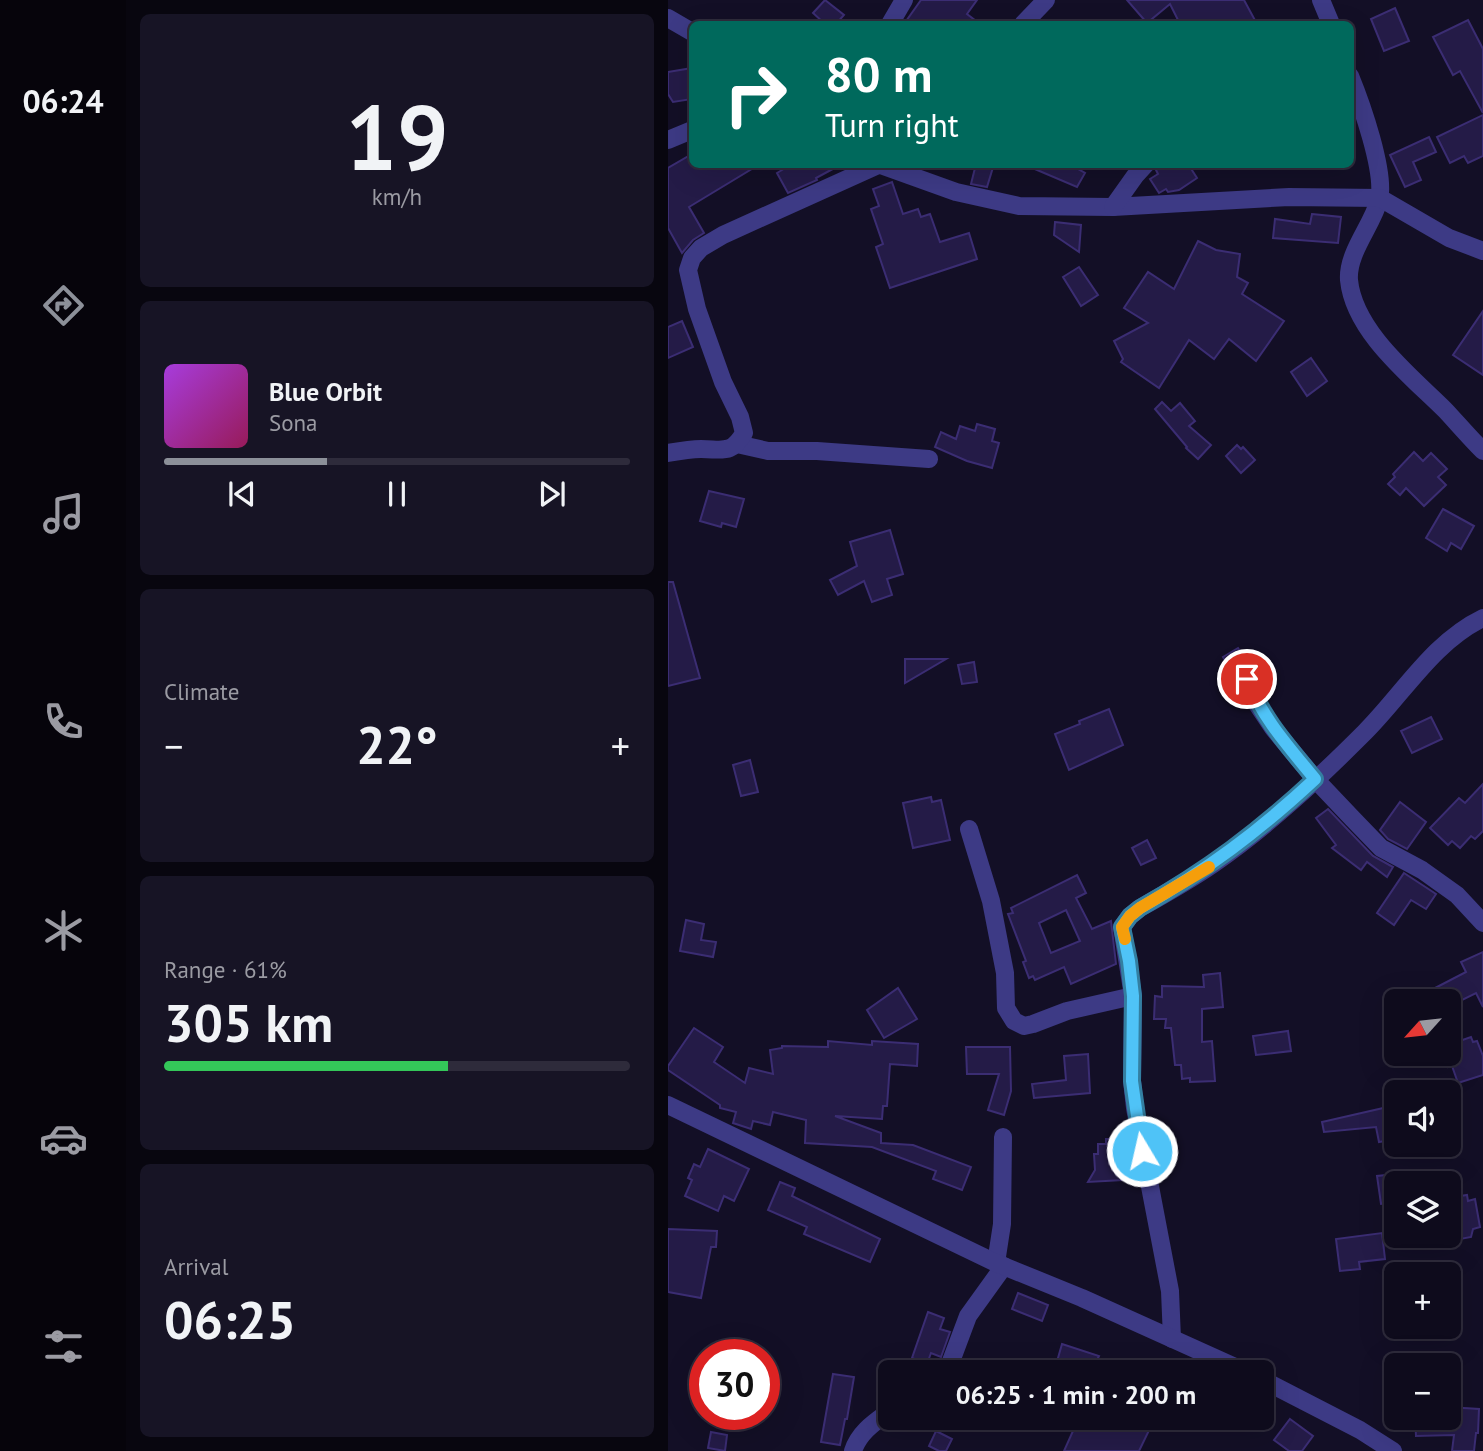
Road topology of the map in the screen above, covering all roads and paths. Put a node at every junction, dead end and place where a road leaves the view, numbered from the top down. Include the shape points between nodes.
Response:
1 (904, 0) edge
2 (1046, 0) edge
3 (1321, 0) edge
4 (668, 18) edge
5 (892, 21) edge
6 (1026, 21) edge
7 (1330, 21) edge
8 (689, 30) edge
9 (1354, 86) edge
10 (689, 131) edge
11 (668, 139) edge
12 (871, 168) edge
13 (899, 168) edge
14 (1142, 168) edge
15 (920, 171) edge
16 (1380, 198) junction
17 (1113, 207) junction
18 (1482, 251) edge
19 (737, 443) junction
20 (1482, 451) edge
21 (668, 453) edge
22 (929, 459) dead end
23 (1482, 618) edge
24 (1247, 679) dead end
25 (1315, 779) junction
26 (969, 829) dead end
27 (1482, 923) edge
28 (1133, 996) junction
29 (668, 1105) edge
30 (1002, 1137) dead end
31 (1000, 1265) junction
32 (1172, 1339) junction
33 (952, 1360) edge
34 (1219, 1360) edge
35 (1274, 1385) edge
36 (878, 1419) edge
37 (853, 1451) edge
38 (1393, 1451) edge

1 - 5 street
2 - 6 street
3 - 7 street
4 - 8 street
9 - 16 street via 1376,159
10 - 11 street
12 - 19 street via 723,235 692,258 690,287 744,433
13 - 15 street
14 - 17 street
15 - 17 street via 956,192 1019,206
16 - 17 street via 1289,197
16 - 18 street via 1449,238
16 - 20 street via 1354,257 1349,278 1353,296 1383,351
19 - 21 street via 724,451
19 - 22 street via 768,450
23 - 25 street via 1431,657
24 - 25 street via 1273,728
25 - 27 street via 1381,848 1457,895
25 - 28 street via 1276,816 1214,863 1130,916 1122,927
26 - 28 street via 991,901 1002,948 1006,1008 1014,1021 1024,1026
28 - 32 street via 1132,1081 1170,1291
29 - 31 street
30 - 31 street
31 - 32 street
31 - 33 street via 968,1317
32 - 34 street
35 - 38 street
36 - 37 street

